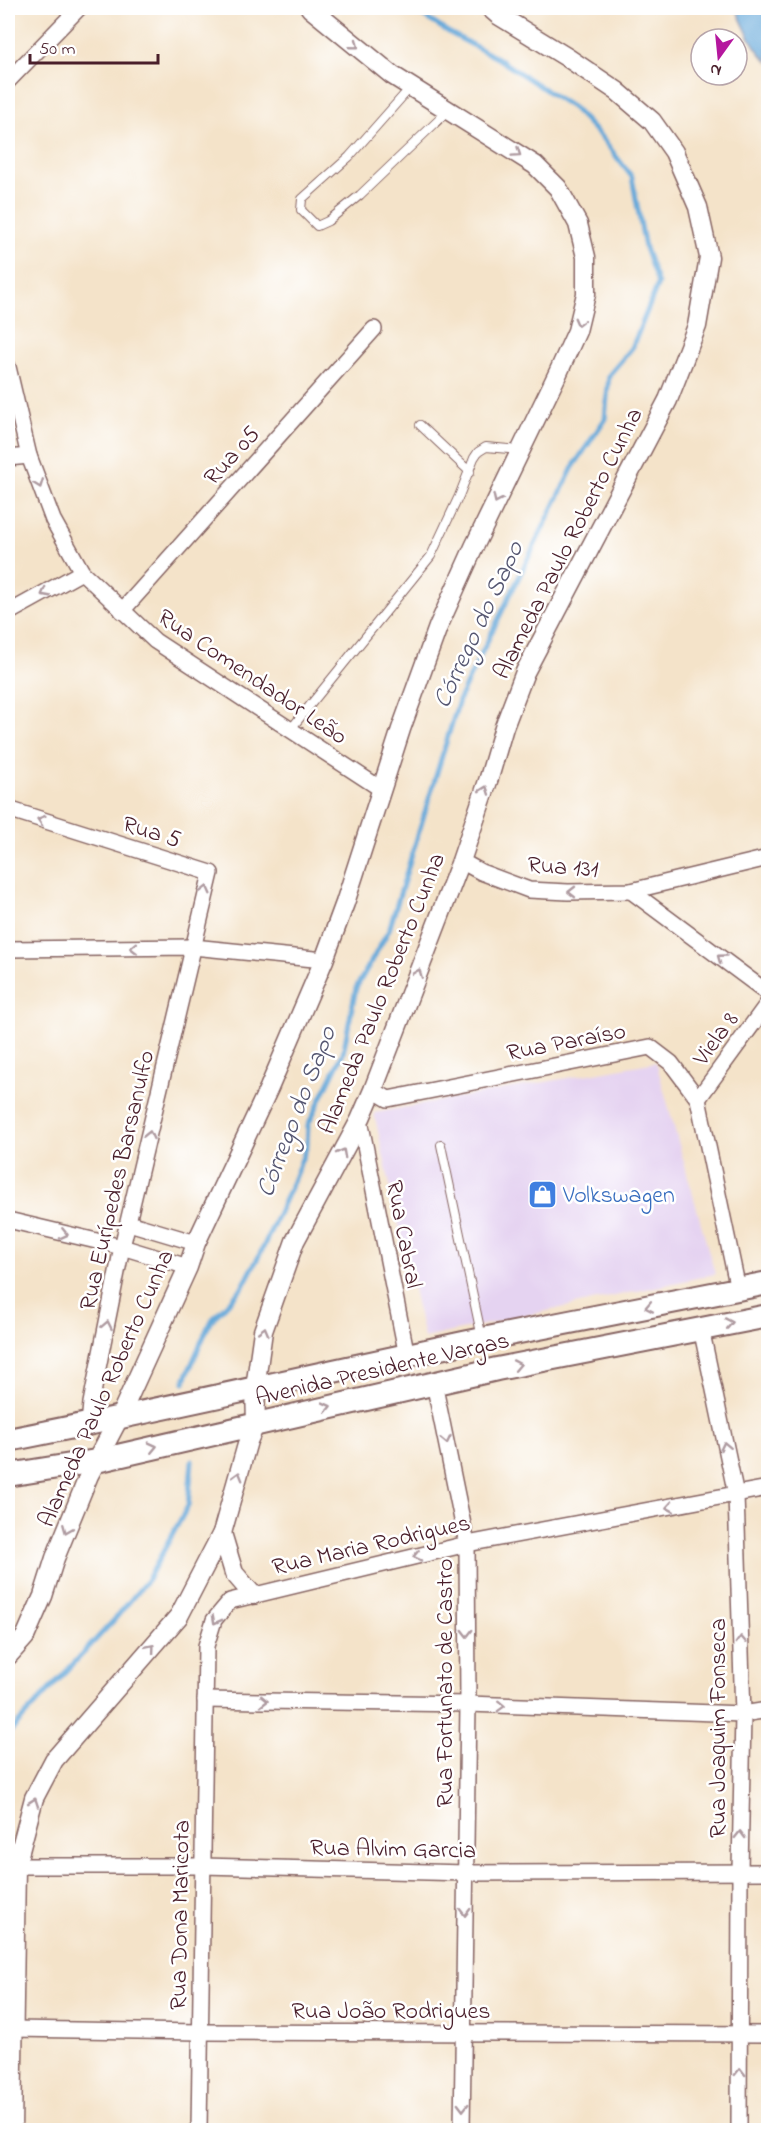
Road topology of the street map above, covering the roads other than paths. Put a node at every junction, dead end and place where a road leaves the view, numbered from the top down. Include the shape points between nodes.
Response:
1 (79, 8) edge
2 (310, 8) edge
3 (490, 8) edge
4 (8, 81) edge
5 (411, 87) junction
6 (448, 111) junction
7 (374, 329) dead end
8 (8, 367) edge
9 (420, 425) dead end
10 (520, 450) junction
11 (29, 456) junction
12 (8, 458) edge
13 (470, 472) junction
14 (82, 572) junction
15 (122, 611) junction
16 (8, 613) edge
17 (290, 730) junction
18 (381, 789) junction
19 (8, 809) edge
20 (768, 858) edge
21 (461, 861) junction
22 (631, 891) junction
23 (192, 947) junction
24 (8, 949) edge
25 (324, 960) junction
26 (768, 993) edge
27 (768, 1003) edge
28 (373, 1090) junction
29 (698, 1099) junction
30 (360, 1120) junction
31 (441, 1145) dead end
32 (8, 1220) edge
33 (129, 1223) junction
34 (196, 1243) junction
35 (122, 1247) junction
36 (188, 1267) junction
37 (768, 1283) edge
38 (738, 1289) junction
39 (768, 1316) edge
40 (701, 1329) junction
41 (482, 1340) junction
42 (407, 1356) junction
43 (434, 1383) junction
44 (255, 1388) junction
45 (120, 1416) junction
46 (256, 1423) junction
47 (89, 1425) junction
48 (8, 1440) edge
49 (96, 1461) junction
50 (8, 1475) edge
51 (768, 1488) edge
52 (736, 1495) junction
53 (222, 1533) junction
54 (467, 1544) junction
55 (253, 1595) junction
56 (8, 1656) edge
57 (206, 1700) junction
58 (468, 1704) junction
59 (768, 1710) edge
60 (743, 1714) junction
61 (16, 1866) junction
62 (202, 1866) junction
63 (740, 1871) junction
64 (768, 1872) edge
65 (466, 1873) junction
66 (13, 2029) junction
67 (201, 2032) junction
68 (465, 2032) junction
69 (740, 2033) junction
70 (768, 2034) edge
71 (12, 2130) edge
72 (199, 2130) edge
73 (462, 2130) edge
74 (739, 2130) edge

1 - 4 street
2 -> 5 street, Alameda Paulo Roberto Cunha
21 -> 3 street, Alameda Paulo Roberto Cunha via 525,672 668,400 697,326 709,257 698,207 674,152 652,122 617,91
5 - 6 street, Alameda Paulo Roberto Cunha
5 - 6 lane via 349,157 302,199 300,210 317,226 360,195
6 -> 10 street, Alameda Paulo Roberto Cunha via 535,165 558,188 578,224 586,257 586,294 577,331
7 - 15 street, Rua 05
8 - 11 street, Rua Comendador Leão
9 - 13 lane
10 - 13 lane via 486,447 474,458
10 -> 18 street, Alameda Paulo Roberto Cunha via 438,627
11 - 12 street
11 -> 14 street, Rua Comendador Leão via 53,520
13 - 17 lane via 430,556
14 - 15 street, Rua Comendador Leão
14 -> 16 street
15 - 17 street, Rua Comendador Leão via 155,641
17 - 18 street, Rua Comendador Leão
18 - 25 street, Alameda Paulo Roberto Cunha
23 -> 19 street, Rua 5 via 211,873
20 - 22 street, Rua 131
22 -> 21 street, Rua 131 via 529,890
28 -> 21 street, Alameda Paulo Roberto Cunha
26 -> 22 street, Rua 131
23 -> 24 street
23 - 25 street
33 -> 23 street, Rua Eurípedes Barsanulfo
25 - 34 street, Alameda Paulo Roberto Cunha
27 - 29 street, Viela 8
28 - 29 street, Rua Paraíso via 388,1099 650,1047 671,1063
28 - 30 street, Alameda Paulo Roberto Cunha
29 - 38 street, Rua Paraíso
30 - 42 street, Rua Cabral
44 -> 30 street, Alameda Paulo Roberto Cunha via 263,1331 295,1241
31 - 41 lane
32 -> 35 street
33 - 34 street
33 - 35 street, Rua Eurípedes Barsanulfo
34 - 36 street, Alameda Paulo Roberto Cunha
35 - 36 street
47 -> 35 street, Rua Eurípedes Barsanulfo
36 - 45 street, Alameda Paulo Roberto Cunha
37 - 38 main road, Avenida Presidente Vargas
38 -> 41 main road, Avenida Presidente Vargas
40 -> 39 main road, Avenida Presidente Vargas
43 -> 40 main road, Avenida Presidente Vargas
52 -> 40 street, Rua Joaquim Fonseca
41 - 42 main road, Avenida Presidente Vargas
42 - 44 main road, Avenida Presidente Vargas
46 -> 43 main road, Avenida Presidente Vargas
43 -> 54 street, Rua Fortunato de Castro
44 - 45 main road, Avenida Presidente Vargas
44 - 46 street, Alameda Paulo Roberto Cunha
45 - 47 main road, Avenida Presidente Vargas
45 - 49 street, Alameda Paulo Roberto Cunha
49 -> 46 main road, Avenida Presidente Vargas
53 -> 46 street, Alameda Paulo Roberto Cunha
47 - 48 main road, Avenida Presidente Vargas
49 - 50 main road, Avenida Presidente Vargas
49 -> 56 street, Alameda Paulo Roberto Cunha via 25,1637
51 - 52 street, Rua Maria Rodrigues
52 -> 54 street, Rua Maria Rodrigues
60 -> 52 street, Rua Joaquim Fonseca
53 - 55 street via 234,1573
61 -> 53 street, Alameda Paulo Roberto Cunha via 34,1798 54,1760 179,1616
54 -> 55 street, Rua Maria Rodrigues
54 -> 58 street, Rua Fortunato de Castro
55 -> 57 street, Rua Maria Rodrigues via 230,1601 214,1620 206,1646
57 -> 58 street
57 - 62 street, Rua Dona Maricota
58 -> 60 street
58 - 65 street, Rua Fortunato de Castro
59 - 60 street
63 -> 60 street, Rua Joaquim Fonseca
61 - 62 street, Rua Alvim Garcia
61 - 66 street, Alameda Paulo Roberto Cunha
62 - 65 street, Rua Alvim Garcia
62 - 67 street, Rua Dona Maricota
63 - 64 street, Rua Alvim Garcia
63 - 65 street, Rua Alvim Garcia
63 - 69 street, Rua Joaquim Fonseca
65 -> 68 street, Rua Fortunato de Castro
66 - 67 street, Rua João Rodrigues
66 - 71 street, Alameda Paulo Roberto Cunha
67 - 68 street, Rua João Rodrigues
67 - 72 street, Rua Dona Maricota
68 - 69 street, Rua João Rodrigues
68 -> 73 street, Rua Fortunato de Castro
69 - 70 street, Rua João Rodrigues
74 -> 69 street, Rua Joaquim Fonseca

